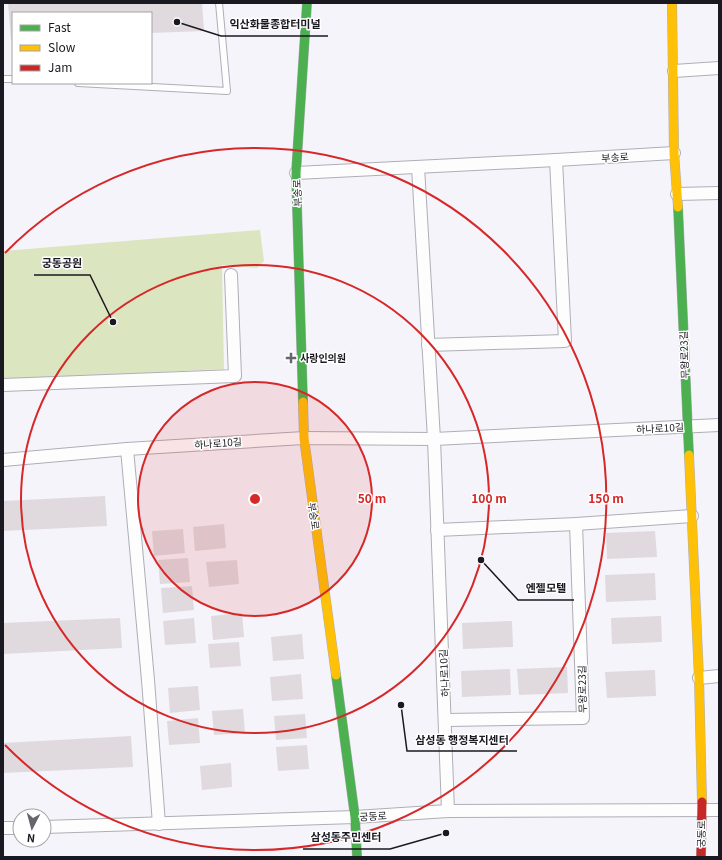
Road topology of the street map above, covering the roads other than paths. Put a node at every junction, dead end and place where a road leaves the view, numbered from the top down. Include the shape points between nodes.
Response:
1 (219, 3) edge
2 (307, 3) edge
3 (672, 3) edge
4 (719, 68) edge
5 (674, 71) junction
6 (97, 84) edge
7 (674, 153) junction
8 (556, 160) junction
9 (418, 167) junction
10 (296, 173) junction
11 (719, 193) edge
12 (678, 194) junction
13 (231, 275) dead end
14 (428, 345) junction
15 (3, 385) edge
16 (719, 425) edge
17 (687, 426) junction
18 (304, 438) junction
19 (434, 439) junction
20 (127, 449) junction
21 (3, 460) edge
22 (692, 516) junction
23 (576, 524) junction
24 (437, 530) junction
25 (719, 676) edge
26 (699, 678) junction
27 (446, 720) junction
28 (719, 810) edge
29 (448, 811) junction
30 (702, 811) junction
31 (356, 817) junction
32 (159, 824) junction
33 (52, 827) edge
34 (358, 857) edge
35 (701, 857) edge

1 - 6 lane via 227,91
2 - 10 street, 부송로
3 - 5 street, 무왕로23길
4 - 5 street
5 - 7 street, 무왕로23길
7 - 8 street, 부송로
7 - 12 street, 무왕로23길
8 - 9 street, 부송로
8 - 14 street via 566,341
9 - 10 street, 부송로
9 - 14 street, 하나로10길
10 - 18 street, 부송로
11 - 12 street
12 - 17 street, 무왕로23길
13 - 15 street via 235,376
14 - 19 street, 하나로10길
16 - 17 street, 하나로10길
17 - 19 street, 하나로10길
17 - 22 street, 무왕로23길
18 - 19 street, 하나로10길
18 - 20 street, 하나로10길
18 - 31 street, 부송로
19 - 24 street, 하나로10길
20 - 21 street, 하나로10길
20 - 32 street
22 - 23 street
22 - 26 street, 무왕로23길
23 - 24 street
23 - 27 street, 무왕로23길 via 583,718
24 - 27 street, 하나로10길
25 - 26 street
26 - 30 street, 무왕로23길
27 - 29 street, 하나로10길
28 - 30 street, 궁동로
29 - 30 street, 궁동로
29 - 31 street, 궁동로
30 - 35 street, 궁동로
31 - 32 street, 궁동로
31 - 34 street, 부송로
32 - 33 street, 궁동로

